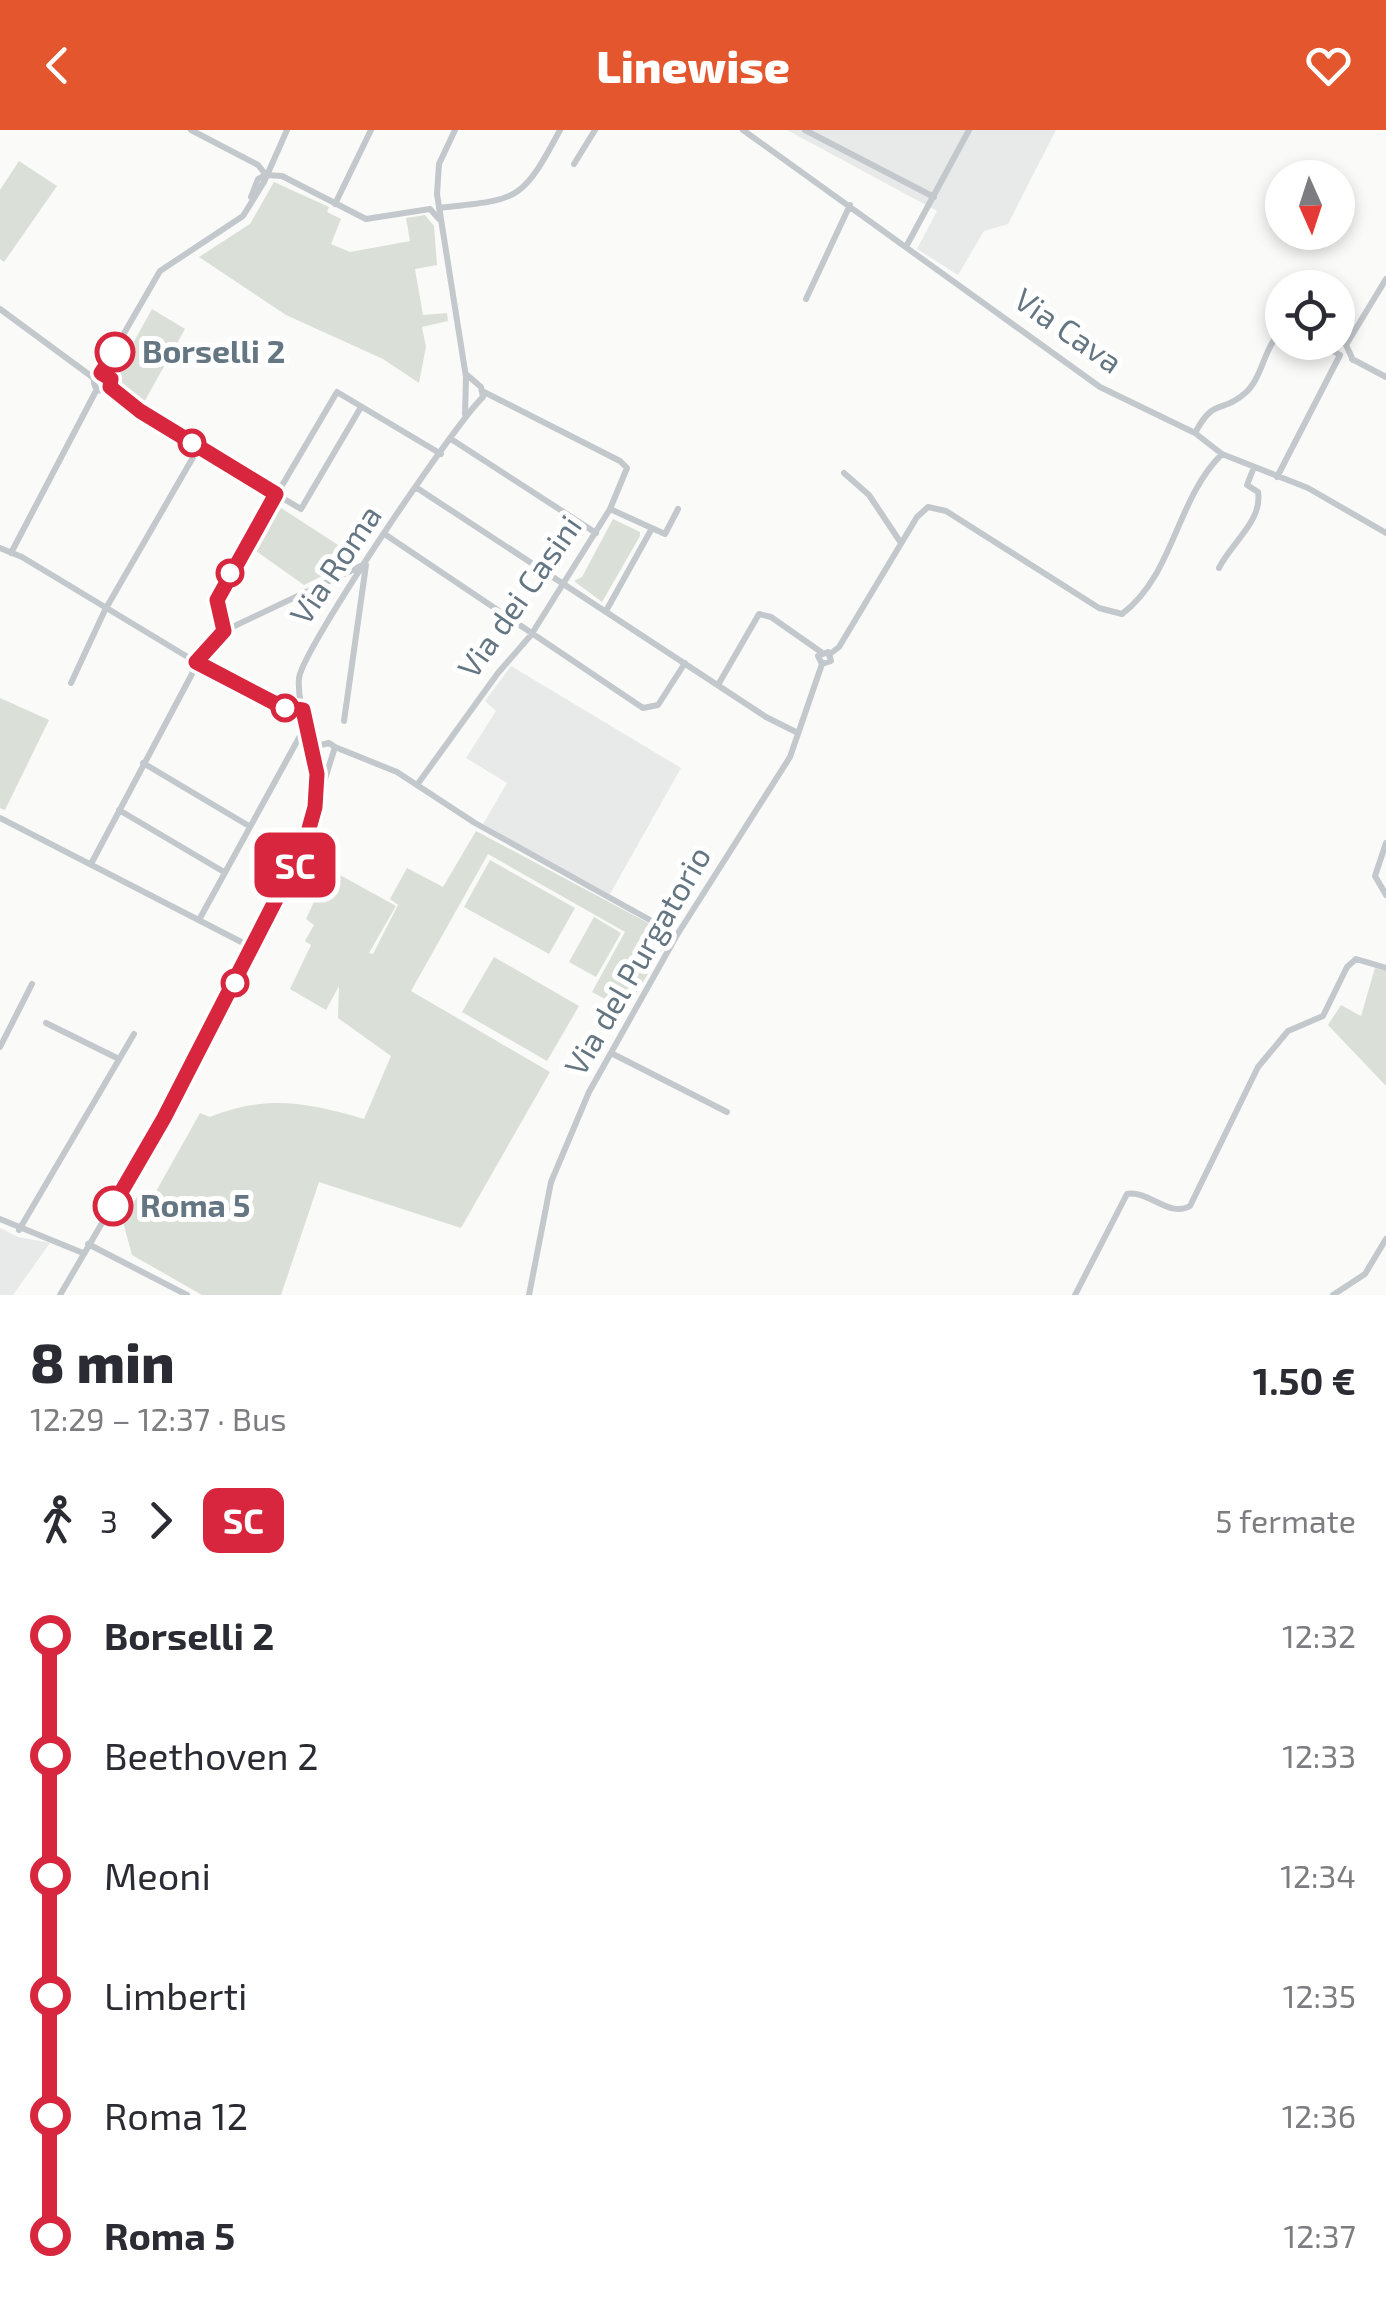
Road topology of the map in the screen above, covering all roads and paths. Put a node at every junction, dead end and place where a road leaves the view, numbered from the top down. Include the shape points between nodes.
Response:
1 (191, 130) edge
2 (287, 130) edge
3 (372, 130) edge
4 (454, 130) edge
5 (560, 130) edge
6 (594, 130) edge
7 (744, 130) edge
8 (805, 130) edge
9 (969, 130) edge
10 (574, 164) dead end
11 (266, 174) junction
12 (934, 196) junction
13 (335, 204) junction
14 (850, 205) junction
15 (435, 209) junction
16 (907, 245) junction
17 (1386, 279) edge
18 (806, 299) dead end
19 (0, 308) edge
20 (1355, 330) edge
21 (1265, 356) edge
22 (1337, 360) edge
23 (1353, 360) edge
24 (466, 374) junction
25 (102, 376) junction
26 (1386, 377) edge
27 (475, 384) junction
28 (104, 389) junction
29 (466, 390) junction
30 (484, 392) junction
31 (468, 400) junction
32 (478, 402) junction
33 (361, 407) junction
34 (460, 424) junction
35 (1195, 433) junction
36 (451, 438) junction
37 (199, 447) junction
38 (441, 454) junction
39 (1222, 454) junction
40 (1254, 467) junction
41 (844, 473) dead end
42 (1278, 477) junction
43 (416, 488) junction
44 (276, 494) junction
45 (610, 509) junction
46 (678, 509) dead end
47 (652, 530) junction
48 (596, 533) junction
49 (1386, 533) edge
50 (386, 535) junction
51 (901, 543) junction
52 (0, 548) edge
53 (11, 552) junction
54 (366, 564) junction
55 (1219, 568) dead end
56 (565, 584) junction
57 (105, 610) junction
58 (606, 611) junction
59 (224, 631) junction
60 (532, 635) junction
61 (826, 653) junction
62 (196, 662) junction
63 (685, 663) junction
64 (71, 684) dead end
65 (718, 685) junction
66 (303, 710) junction
67 (344, 721) dead end
68 (306, 724) junction
69 (798, 733) junction
70 (313, 746) junction
71 (335, 747) junction
72 (144, 763) junction
73 (417, 785) junction
74 (315, 807) junction
75 (119, 810) junction
76 (0, 818) edge
77 (250, 826) junction
78 (1386, 842) edge
79 (91, 864) junction
80 (224, 872) junction
81 (1386, 896) edge
82 (200, 920) junction
83 (677, 935) junction
84 (254, 948) junction
85 (1386, 968) edge
86 (32, 984) dead end
87 (46, 1023) dead end
88 (134, 1034) dead end
89 (0, 1047) edge
90 (610, 1053) junction
91 (119, 1059) junction
92 (728, 1112) dead end
93 (0, 1220) edge
94 (19, 1230) junction
95 (95, 1239) junction
96 (1386, 1239) edge
97 (83, 1253) junction
98 (60, 1295) edge
99 (187, 1295) edge
100 (529, 1295) edge
101 (1074, 1295) edge
102 (1333, 1295) edge

1 - 11 street
2 - 11 street
3 - 13 street
4 - 15 street, Via Roma via 439,164
5 - 15 street via 520,194
6 - 10 street
7 - 14 street, Via Cava
8 - 12 street
9 - 12 street
11 - 13 street
11 - 25 street via 230,226 160,271
12 - 16 street
13 - 15 street via 366,219
14 - 16 street, Via Cava
14 - 18 street
15 - 24 street, Via Roma
16 - 35 street, Via Cava via 1100,387
17 - 20 street
19 - 25 street
21 - 35 street via 1247,392 1209,409
22 - 42 street
23 - 26 street
24 - 27 street
24 - 29 street, Via Roma
25 - 28 street
25 - 28 street
27 - 29 street
27 - 30 street
28 - 37 street
28 - 53 street
29 - 31 street, Via Roma
30 - 32 street, Via Roma
30 - 45 street via 620,461 626,476
31 - 32 street
31 - 34 street, Via Roma
32 - 34 street, Via Roma
33 - 38 street
33 - 44 street via 336,392
33 - 44 street via 301,509
34 - 36 street, Via Roma
35 - 39 street, Via Cava
36 - 38 street, Via Roma
36 - 48 street
37 - 44 street
37 - 57 street
38 - 43 street, Via Roma
39 - 40 street, Via Cava
39 - 51 street via 1146,592 1122,614 1099,608 937,507 922,512
40 - 42 street, Via Cava
40 - 55 street via 1247,486 1260,500
41 - 51 street via 868,494
42 - 49 street, Via Cava
43 - 50 street, Via Roma
43 - 56 street
44 - 59 street via 217,600
45 - 47 street, Via dei Casini
45 - 48 street, Via dei Casini
46 - 47 street via 665,534
47 - 58 street
48 - 56 street, Via dei Casini
50 - 54 street, Via Roma
50 - 60 street
51 - 61 street via 839,647
52 - 53 street
53 - 57 street
54 - 59 street
54 - 66 street, Via Roma via 302,662
54 - 67 street
56 - 58 street
56 - 60 street, Via dei Casini
57 - 62 street
57 - 64 street
58 - 63 street
59 - 62 street
60 - 63 street via 649,710
60 - 73 street, Via dei Casini
61 - 65 street via 759,614
61 - 69 street, Via del Purgatorio via 829,664 822,664
62 - 66 street via 282,707
62 - 72 street
63 - 65 street
65 - 69 street
66 - 68 street, Via Roma
68 - 70 street, Via Roma
68 - 77 street
69 - 83 street, Via del Purgatorio via 761,806
70 - 71 street
70 - 74 street, Via Roma
71 - 73 street
71 - 74 street, Via Roma
72 - 75 street
72 - 77 street
73 - 83 street
74 - 84 street, Via Roma via 305,843
75 - 79 street
75 - 80 street
76 - 79 street
77 - 80 street
78 - 81 street via 1375,876
79 - 82 street
80 - 82 street
82 - 84 street
83 - 90 street, Via del Purgatorio
84 - 95 street, Via Roma
85 - 101 street via 1356,960 1323,1016 1288,1031 1258,1067 1190,1206 1176,1210 1127,1194
86 - 89 street
87 - 91 street
88 - 91 street
90 - 92 street
90 - 100 street, Via del Purgatorio via 551,1182
91 - 94 street
93 - 94 street
94 - 97 street
95 - 97 street, Via Roma
95 - 99 street
96 - 102 street via 1365,1274
97 - 98 street, Via Roma

